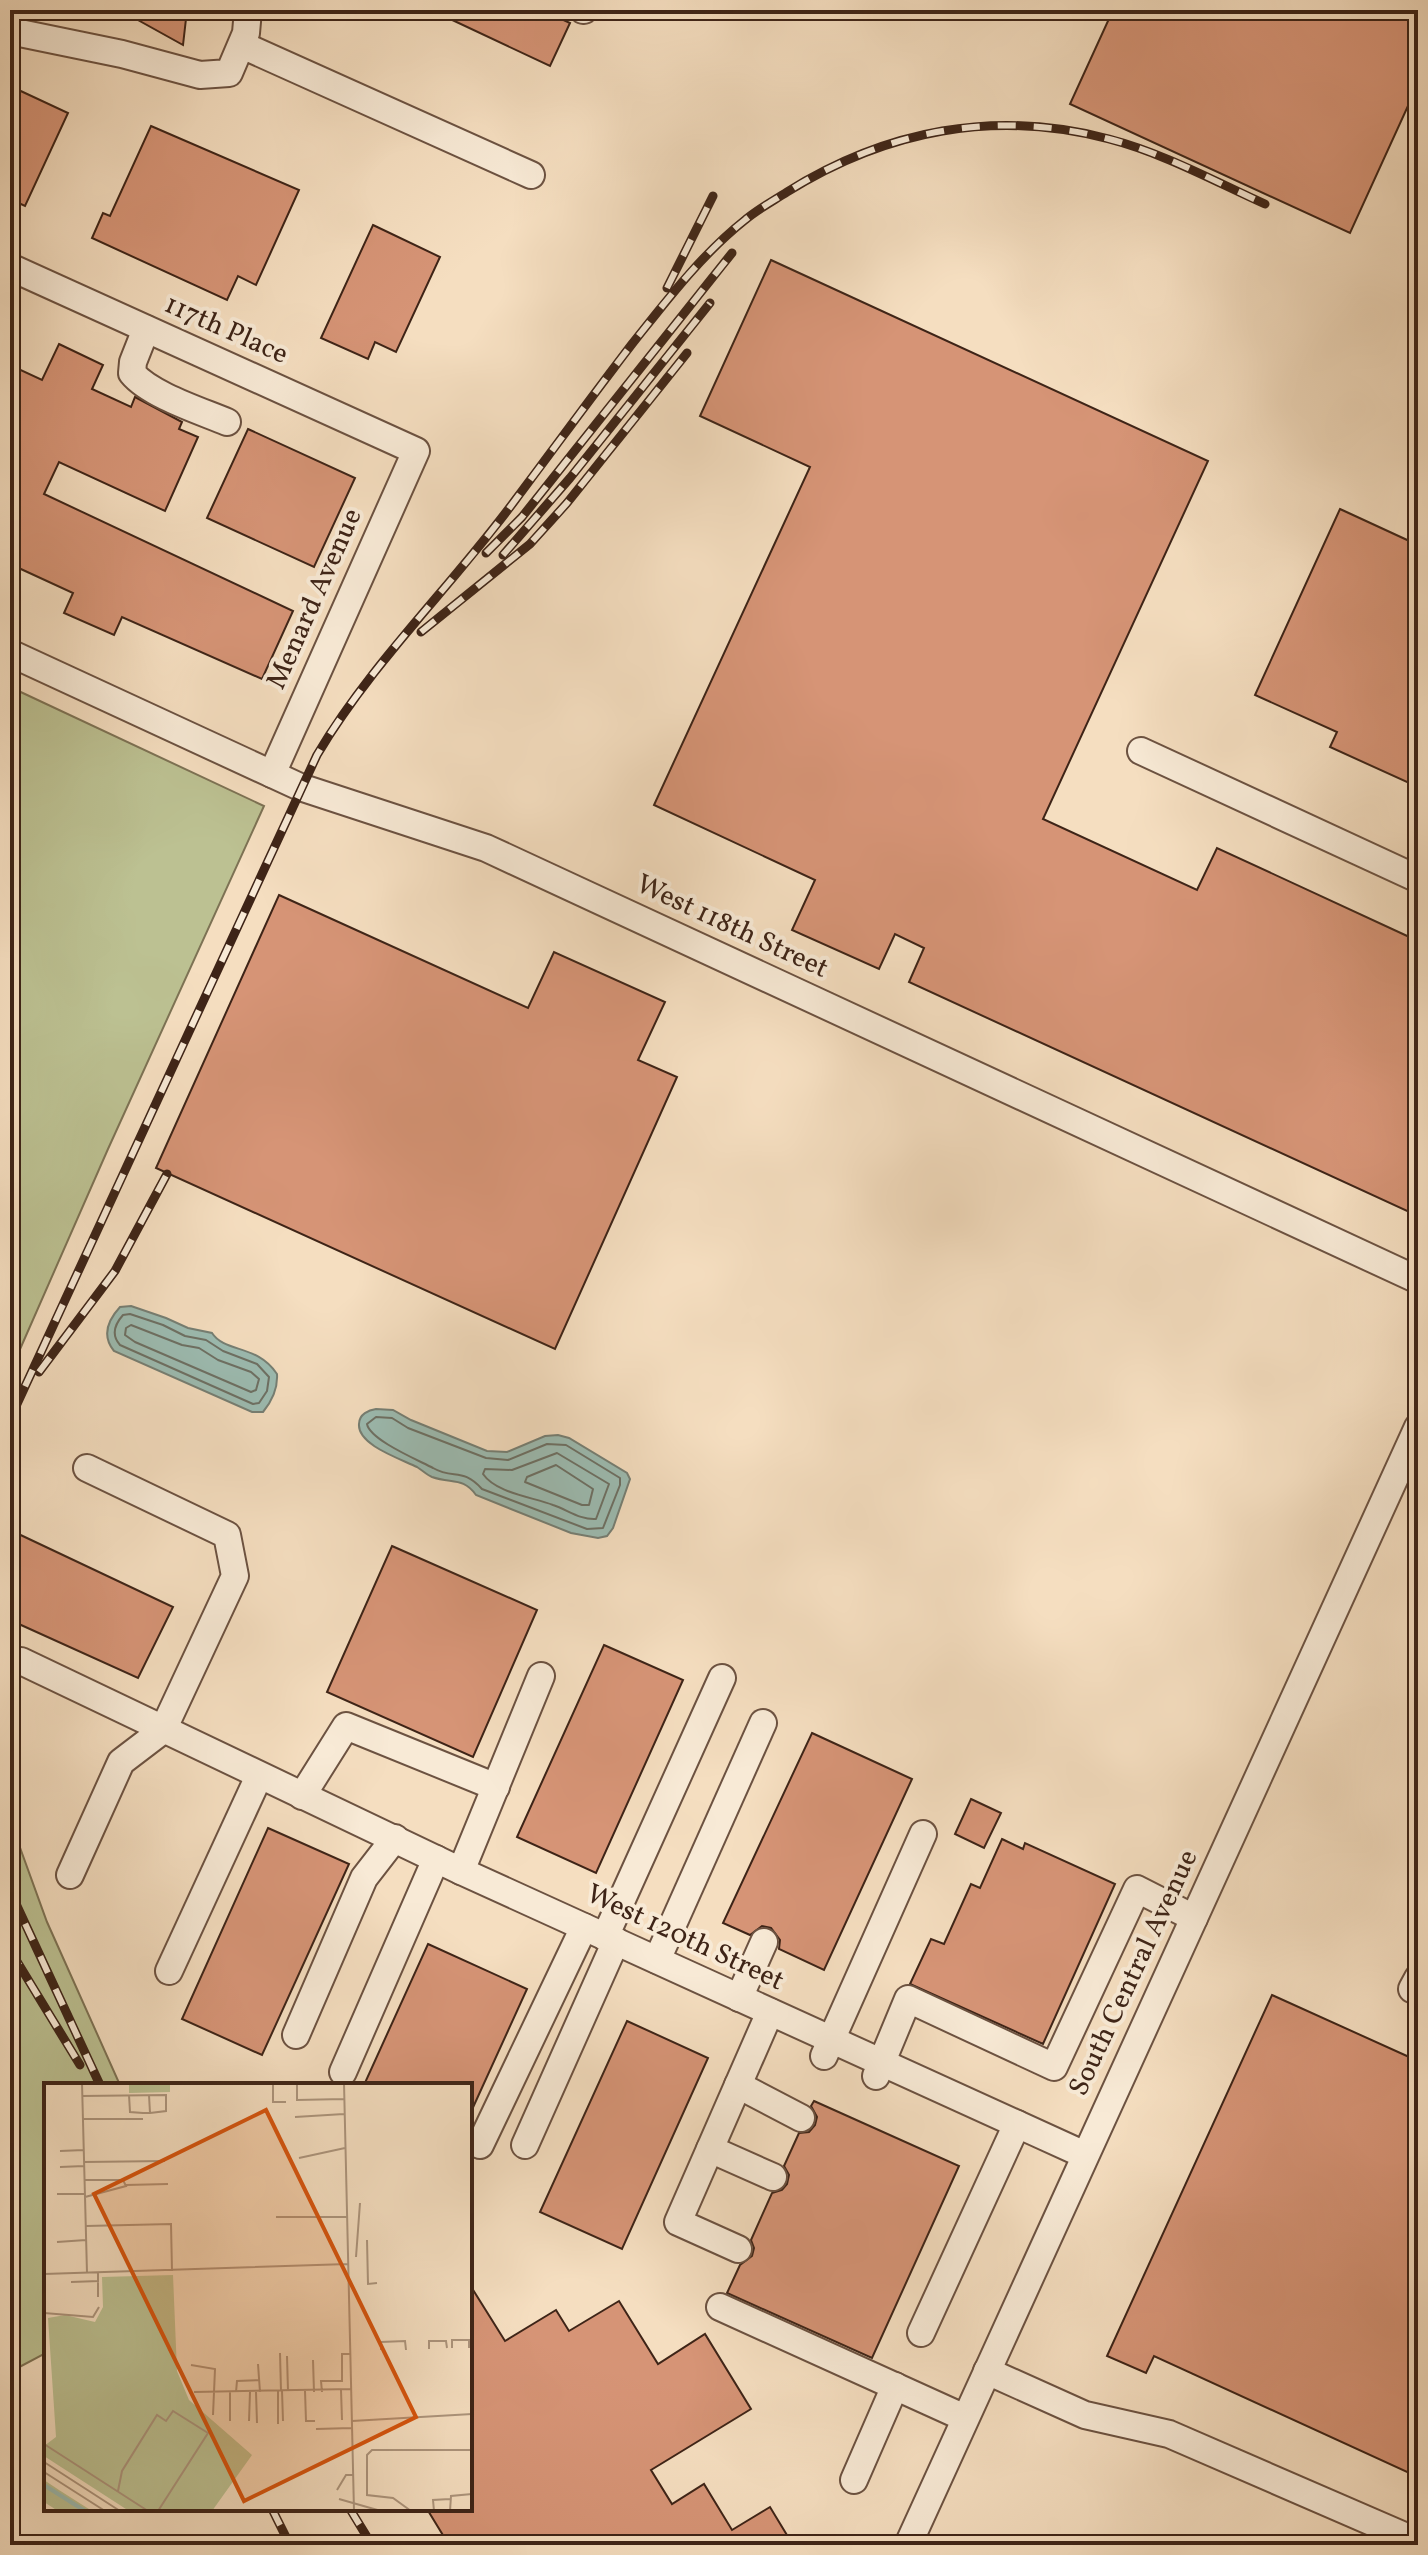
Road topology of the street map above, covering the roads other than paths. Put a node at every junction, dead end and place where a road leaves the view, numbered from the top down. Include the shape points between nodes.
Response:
1 (248, 10) edge
2 (10, 31) edge
3 (242, 45) junction
4 (531, 175) dead end
5 (10, 267) edge
6 (146, 329) junction
7 (227, 422) dead end
8 (416, 451) joint
9 (10, 653) edge
10 (1141, 751) dead end
11 (272, 774) junction
12 (1418, 879) edge
13 (1418, 1280) edge
14 (1418, 1427) edge
15 (87, 1468) dead end
16 (21, 1661) dead end
17 (541, 1676) dead end
18 (722, 1678) dead end
19 (763, 1723) dead end
20 (163, 1730) junction
21 (259, 1776) junction
22 (496, 1787) junction
23 (306, 1789) junction
24 (923, 1834) dead end
25 (395, 1838) junction
26 (436, 1859) junction
27 (461, 1871) junction
28 (70, 1875) dead end
29 (1194, 1918) junction
30 (602, 1935) junction
31 (764, 1942) dead end
32 (657, 1960) junction
33 (169, 1971) dead end
34 (739, 1998) junction
35 (770, 2012) junction
36 (296, 2035) dead end
37 (828, 2048) junction
38 (878, 2071) junction
39 (343, 2072) dead end
40 (738, 2085) junction
41 (801, 2118) dead end
42 (1017, 2124) junction
43 (480, 2145) dead end
44 (525, 2145) dead end
45 (710, 2149) junction
46 (1085, 2155) junction
47 (773, 2177) dead end
48 (738, 2249) dead end
49 (720, 2307) dead end
50 (921, 2333) dead end
51 (987, 2371) junction
52 (895, 2386) junction
53 (965, 2418) junction
54 (854, 2480) dead end
55 (1418, 2542) edge
56 (908, 2545) edge

1 - 3 street
2 - 3 street via 200,75 229,73
3 - 4 street
5 - 6 street, 117th Place
6 - 7 street via 133,362 137,380
6 - 8 street, 117th Place
8 - 11 street, Menard Avenue
9 - 11 street, West 118th Street
10 - 12 street
11 - 13 street, West 118th Street via 486,848
14 - 29 street, South Central Avenue
15 - 20 street via 227,1535 235,1576
16 - 20 street, West 120th Street
17 - 22 street
18 - 30 street
19 - 32 street
20 - 21 street, West 120th Street
20 - 28 street via 121,1762
21 - 23 street, West 120th Street
21 - 33 street
22 - 23 street via 346,1726
22 - 27 street
23 - 25 street, West 120th Street
24 - 37 street
25 - 26 street, West 120th Street
25 - 36 street via 364,1878
26 - 27 street, West 120th Street
26 - 39 street
27 - 30 street, West 120th Street
29 - 38 street via 1137,1889 1054,2067 908,1999
29 - 46 street, South Central Avenue
30 - 32 street, West 120th Street
30 - 43 street
30 - 44 street
31 - 34 street
32 - 34 street, West 120th Street
34 - 35 street, West 120th Street
35 - 37 street, West 120th Street
35 - 40 street
37 - 38 street, West 120th Street
38 - 42 street, West 120th Street via 934,2097
40 - 41 street
40 - 45 street
42 - 46 street, West 120th Street
42 - 50 street
45 - 47 street
45 - 48 street via 678,2222
46 - 51 street, South Central Avenue
49 - 52 street
51 - 53 street, South Central Avenue
51 - 55 street via 1085,2415 1169,2434
52 - 53 street
52 - 54 street
53 - 56 street, South Central Avenue

